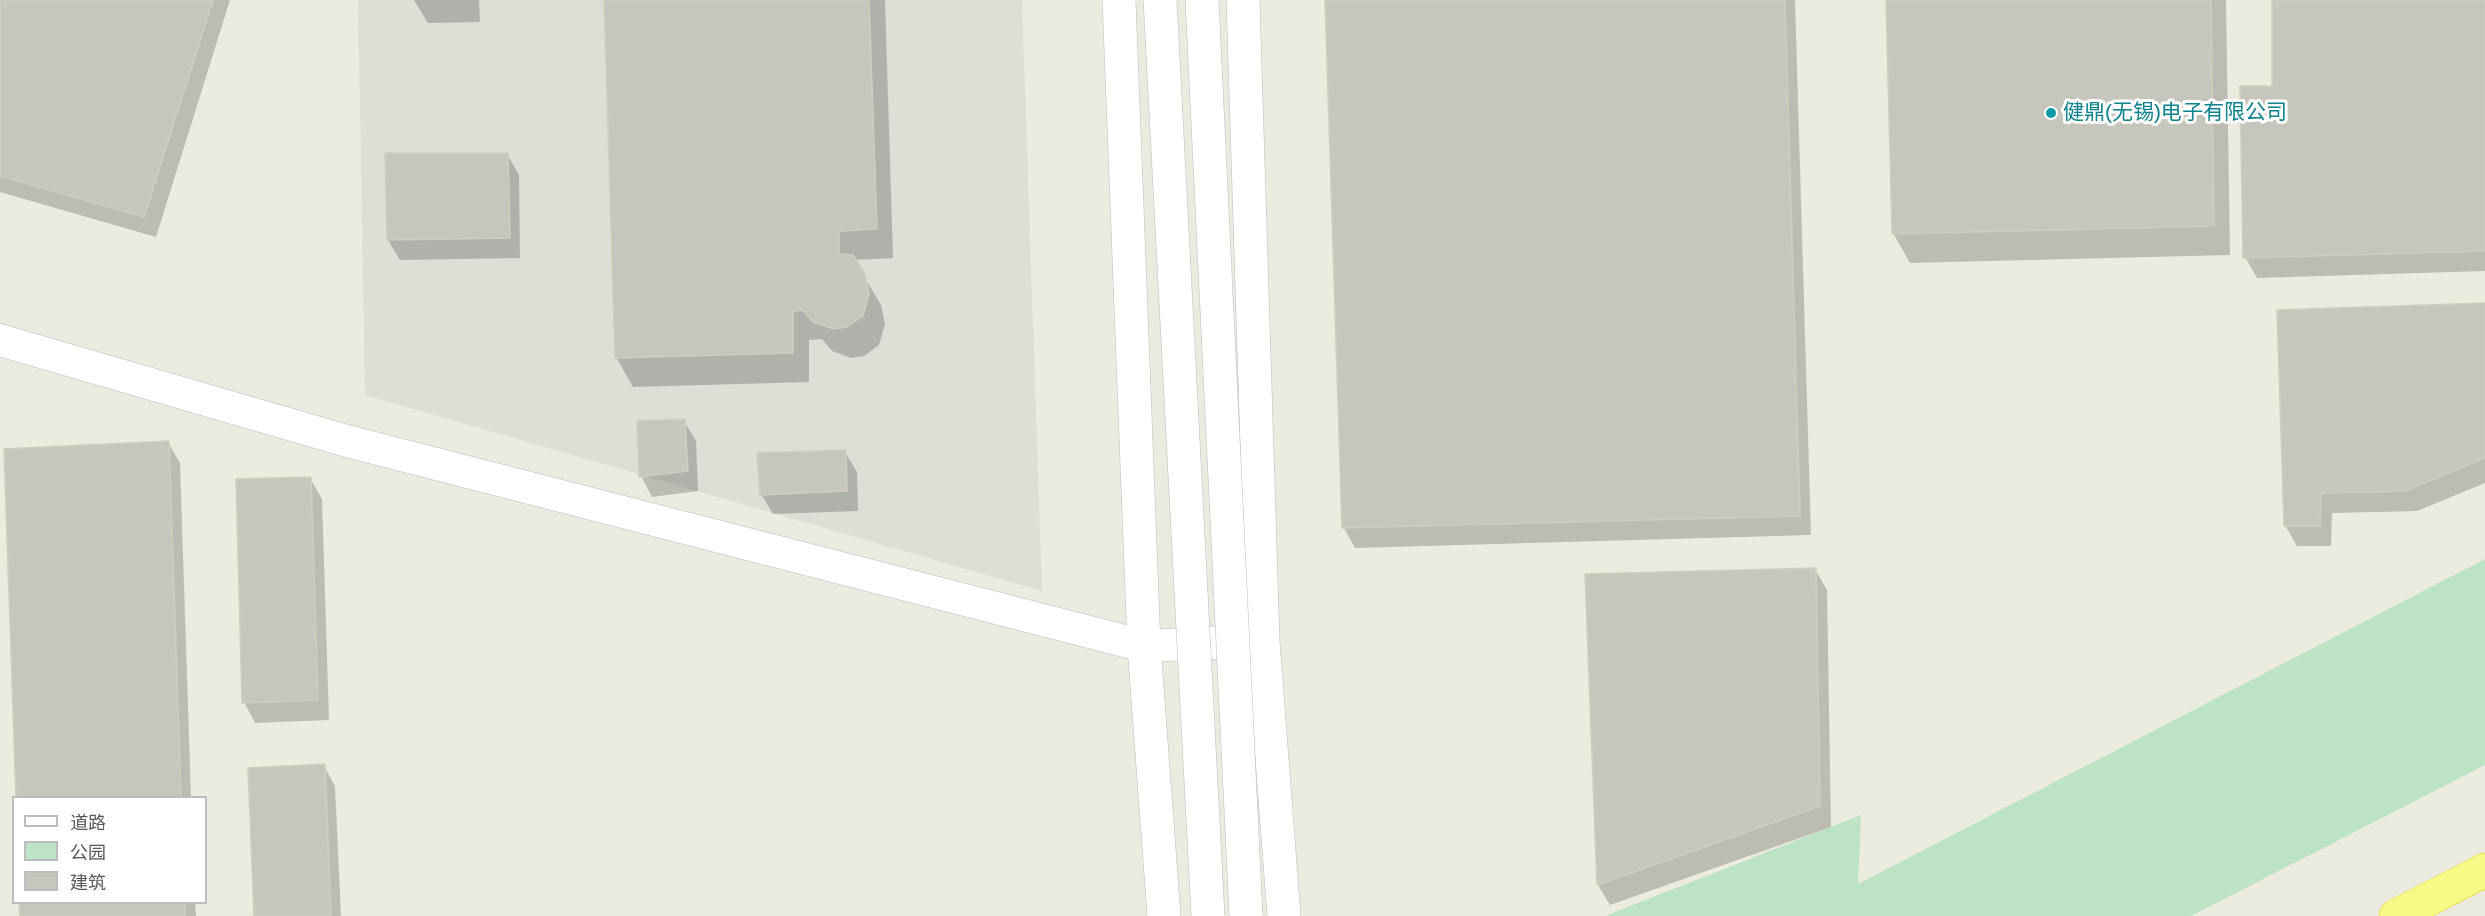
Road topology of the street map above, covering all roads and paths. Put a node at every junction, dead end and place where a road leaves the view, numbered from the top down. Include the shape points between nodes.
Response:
1 (1119, 0) edge
2 (1160, 0) edge
3 (1202, 0) edge
4 (1243, 0) edge
5 (0, 340) edge
6 (1263, 640) junction
7 (1144, 646) junction
8 (2485, 870) edge
9 (1164, 916) edge
10 (1208, 916) edge
11 (1246, 916) edge
12 (1284, 916) edge
13 (2396, 916) edge

1 - 7 main road
2 - 10 main road, bridge
3 - 11 main road, bridge
4 - 6 main road
5 - 7 street via 347,441
6 - 7 street
6 - 12 main road
7 - 9 main road
8 - 13 highway

